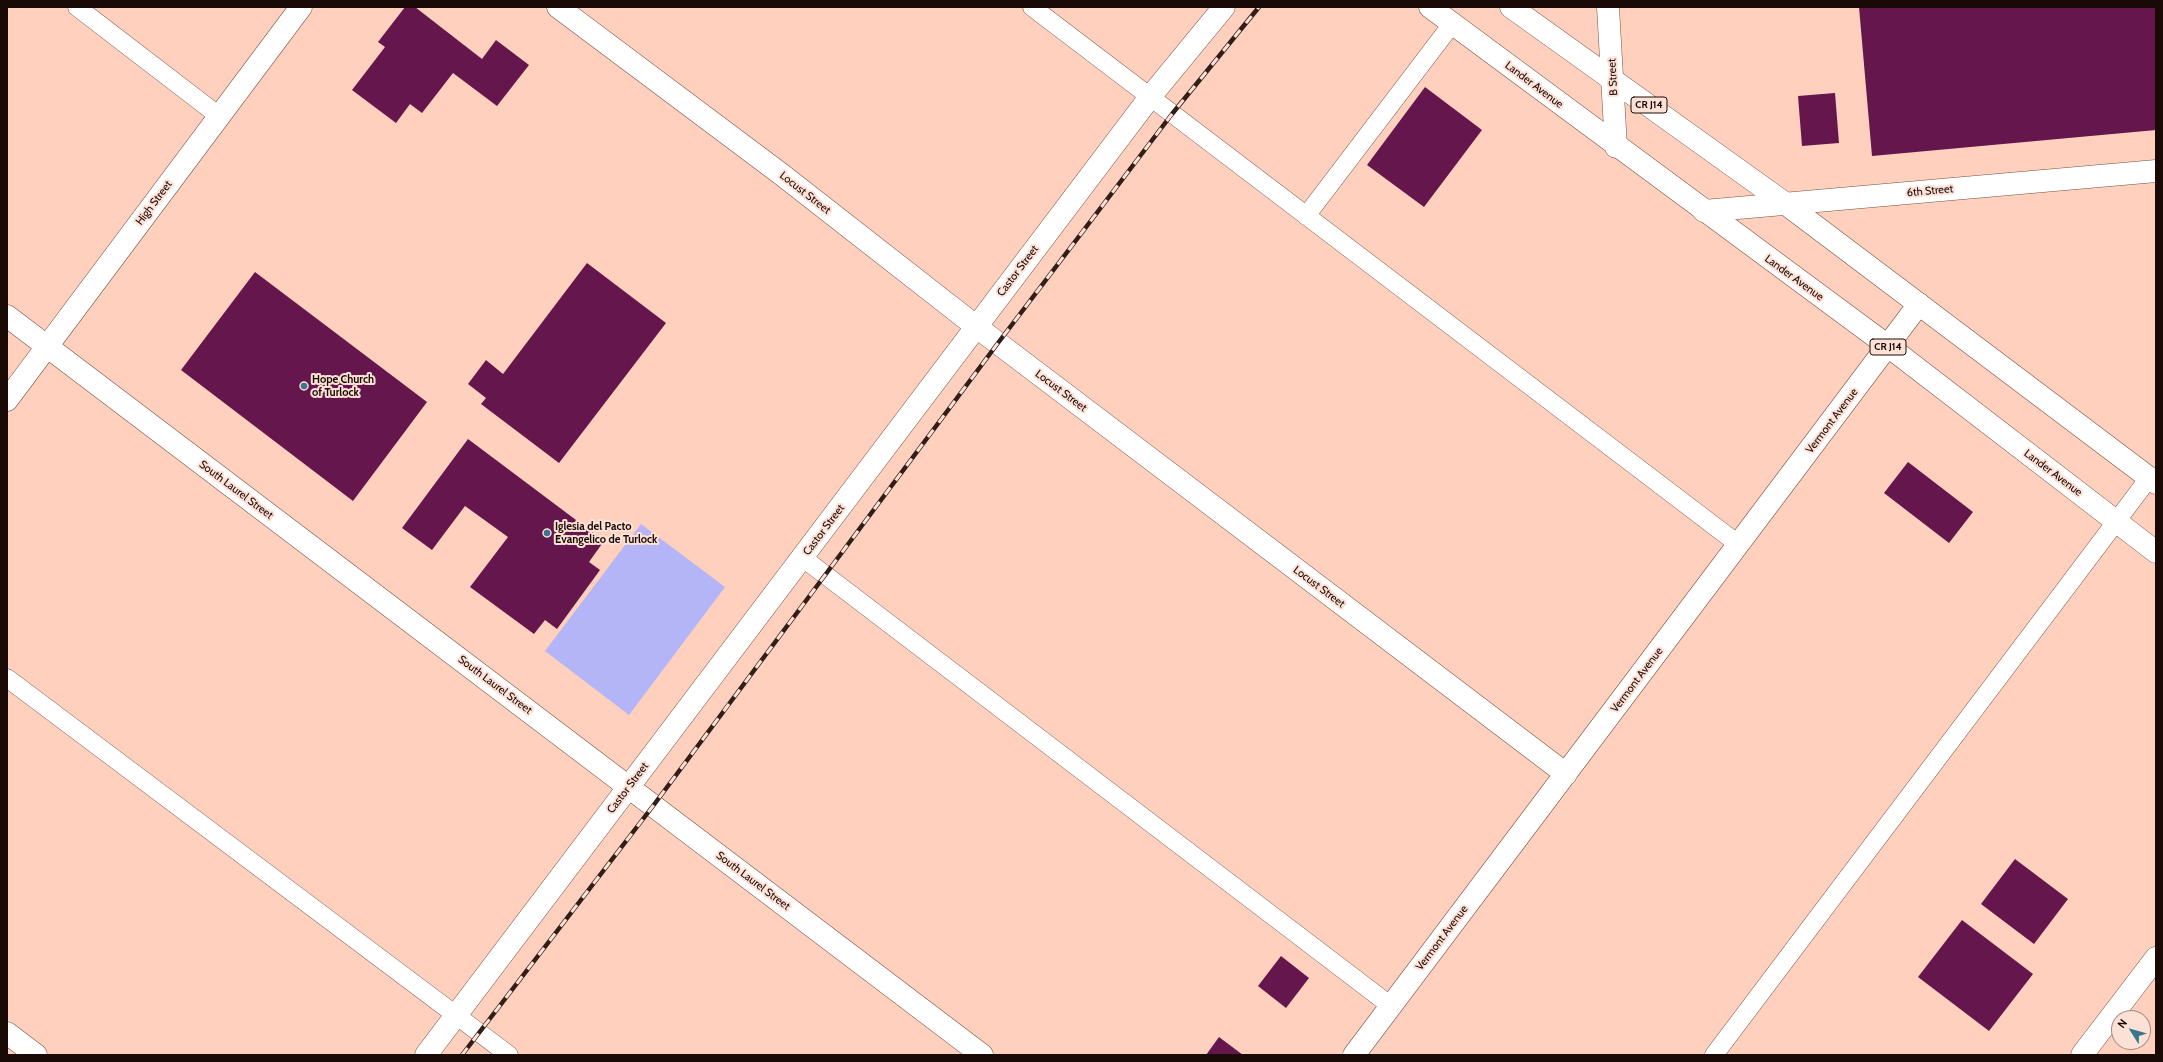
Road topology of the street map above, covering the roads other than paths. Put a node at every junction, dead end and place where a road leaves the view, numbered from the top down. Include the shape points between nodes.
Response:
1 (77, 7) edge
2 (301, 7) edge
3 (558, 7) edge
4 (1032, 7) edge
5 (1224, 7) edge
6 (1430, 7) edge
7 (1511, 7) edge
8 (1608, 7) edge
9 (1452, 24) junction
10 (1613, 80) junction
11 (1150, 97) junction
12 (219, 116) junction
13 (1616, 147) junction
14 (2156, 171) edge
15 (1786, 204) junction
16 (1704, 211) junction
17 (1306, 216) junction
18 (1919, 304) junction
19 (7, 316) edge
20 (976, 326) junction
21 (47, 346) junction
22 (1888, 346) junction
23 (7, 400) edge
24 (2153, 480) edge
25 (2116, 522) junction
26 (1738, 544) junction
27 (2156, 552) edge
28 (803, 558) junction
29 (7, 678) edge
30 (1566, 774) junction
31 (629, 787) junction
32 (2156, 958) edge
33 (1391, 1006) junction
34 (456, 1015) junction
35 (7, 1033) edge
36 (36, 1055) edge
37 (426, 1055) edge
38 (509, 1055) edge
39 (982, 1055) edge
40 (1354, 1055) edge
41 (1714, 1055) edge
42 (2082, 1055) edge

1 - 12 lane
2 - 12 street, High Street
3 - 20 street, Locust Street via 781,174
4 - 11 lane
5 - 11 street, Castor Street
6 - 9 street, Lander Avenue / CR J14
7 - 10 street, CR J14
8 - 10 street, B Street
9 - 13 street, Lander Avenue / CR J14
9 - 17 lane
10 - 13 street, B Street
10 - 15 street, CR J14
11 - 17 lane
11 - 20 street, Castor Street
12 - 21 street, High Street
13 - 16 street, Lander Avenue / CR J14
14 - 15 street, 6th Street
15 - 16 street, 6th Street
15 - 18 street, CR J14
16 - 22 street, Lander Avenue / CR J14
17 - 26 lane
18 - 22 street, Vermont Avenue
18 - 24 street, CR J14
19 - 21 street, South Laurel Street
20 - 28 street, Castor Street
20 - 30 street, Locust Street
21 - 23 street, High Street
21 - 31 street, South Laurel Street
22 - 25 street, Lander Avenue / CR J14
22 - 26 street, Vermont Avenue
24 - 25 lane
25 - 27 street, Lander Avenue / CR J14
25 - 41 lane
26 - 30 street, Vermont Avenue
28 - 31 street, Castor Street
28 - 33 lane
29 - 34 lane
30 - 33 street, Vermont Avenue
31 - 34 street, Castor Street
31 - 39 street, South Laurel Street
32 - 42 street
33 - 40 street, Vermont Avenue
34 - 37 street, Castor Street
34 - 38 lane
35 - 36 street

